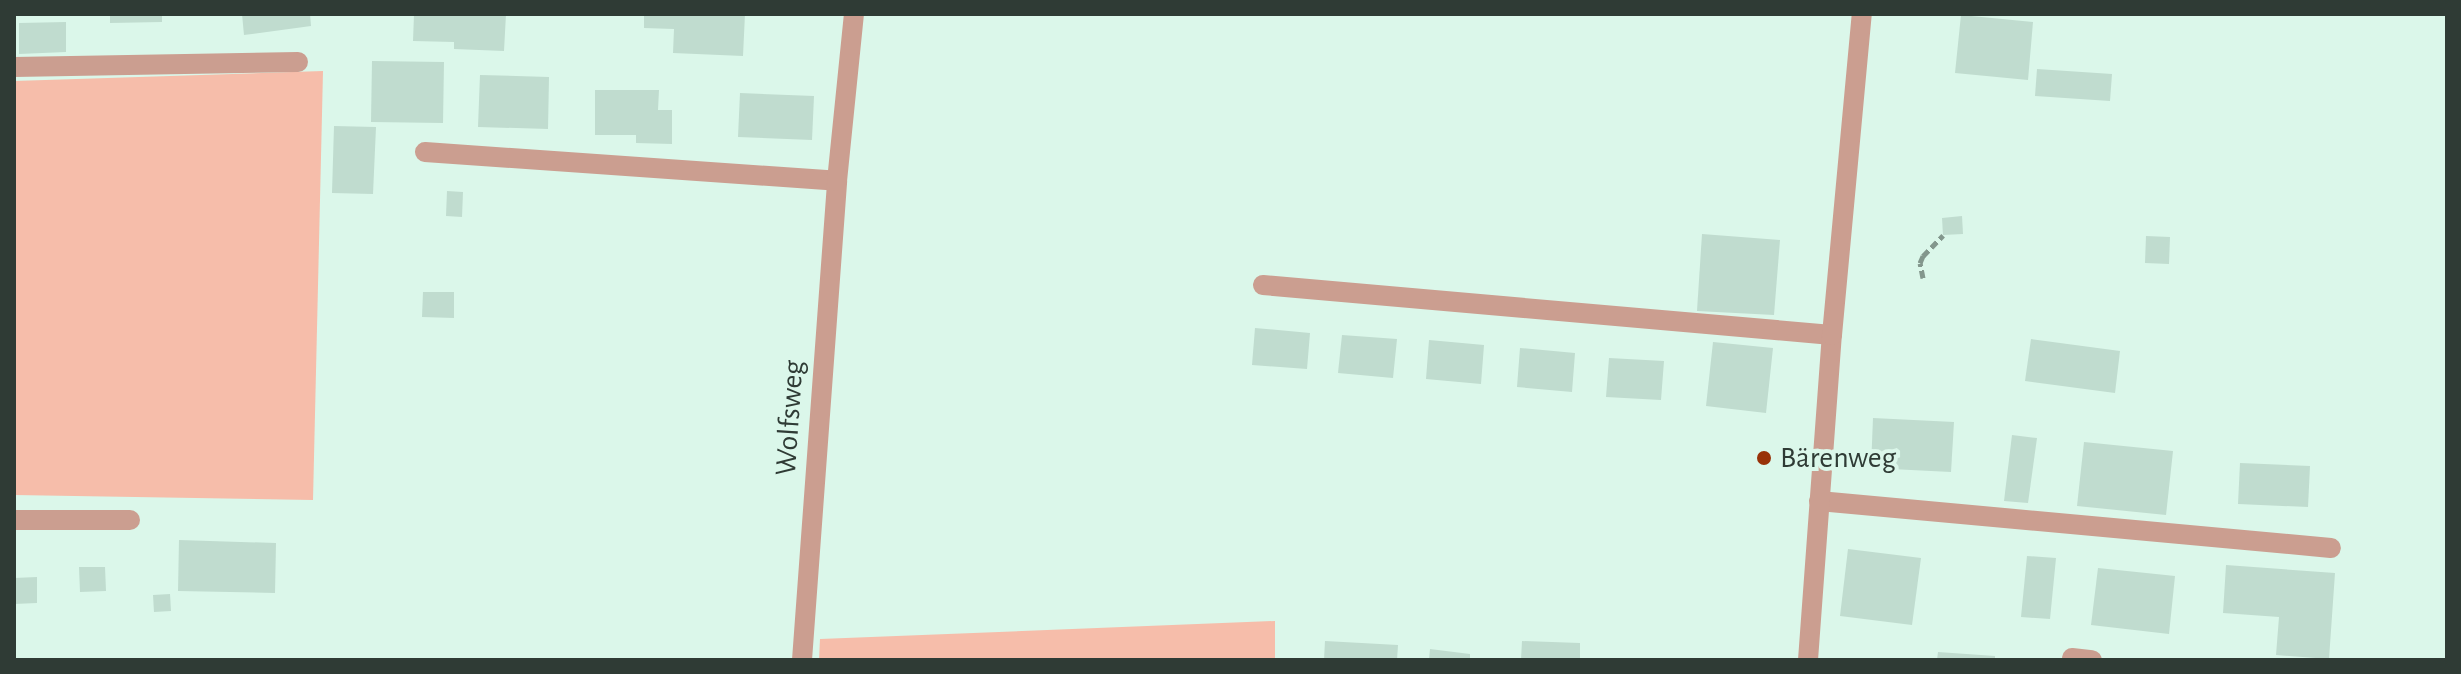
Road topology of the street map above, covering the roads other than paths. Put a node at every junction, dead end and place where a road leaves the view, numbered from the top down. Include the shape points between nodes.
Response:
1 (854, 14) edge
2 (1862, 14) edge
3 (298, 62) dead end
4 (14, 67) edge
5 (425, 152) dead end
6 (837, 181) junction
7 (1263, 285) dead end
8 (1832, 335) junction
9 (1819, 501) junction
10 (14, 520) edge
11 (130, 520) dead end
12 (2331, 548) dead end
13 (802, 660) edge
14 (1808, 660) edge

1 - 6 street, Wolfsweg
2 - 8 street
3 - 4 street
5 - 6 street
6 - 13 street, Wolfsweg
7 - 8 street
8 - 9 street
9 - 12 street
9 - 14 street
10 - 11 street

